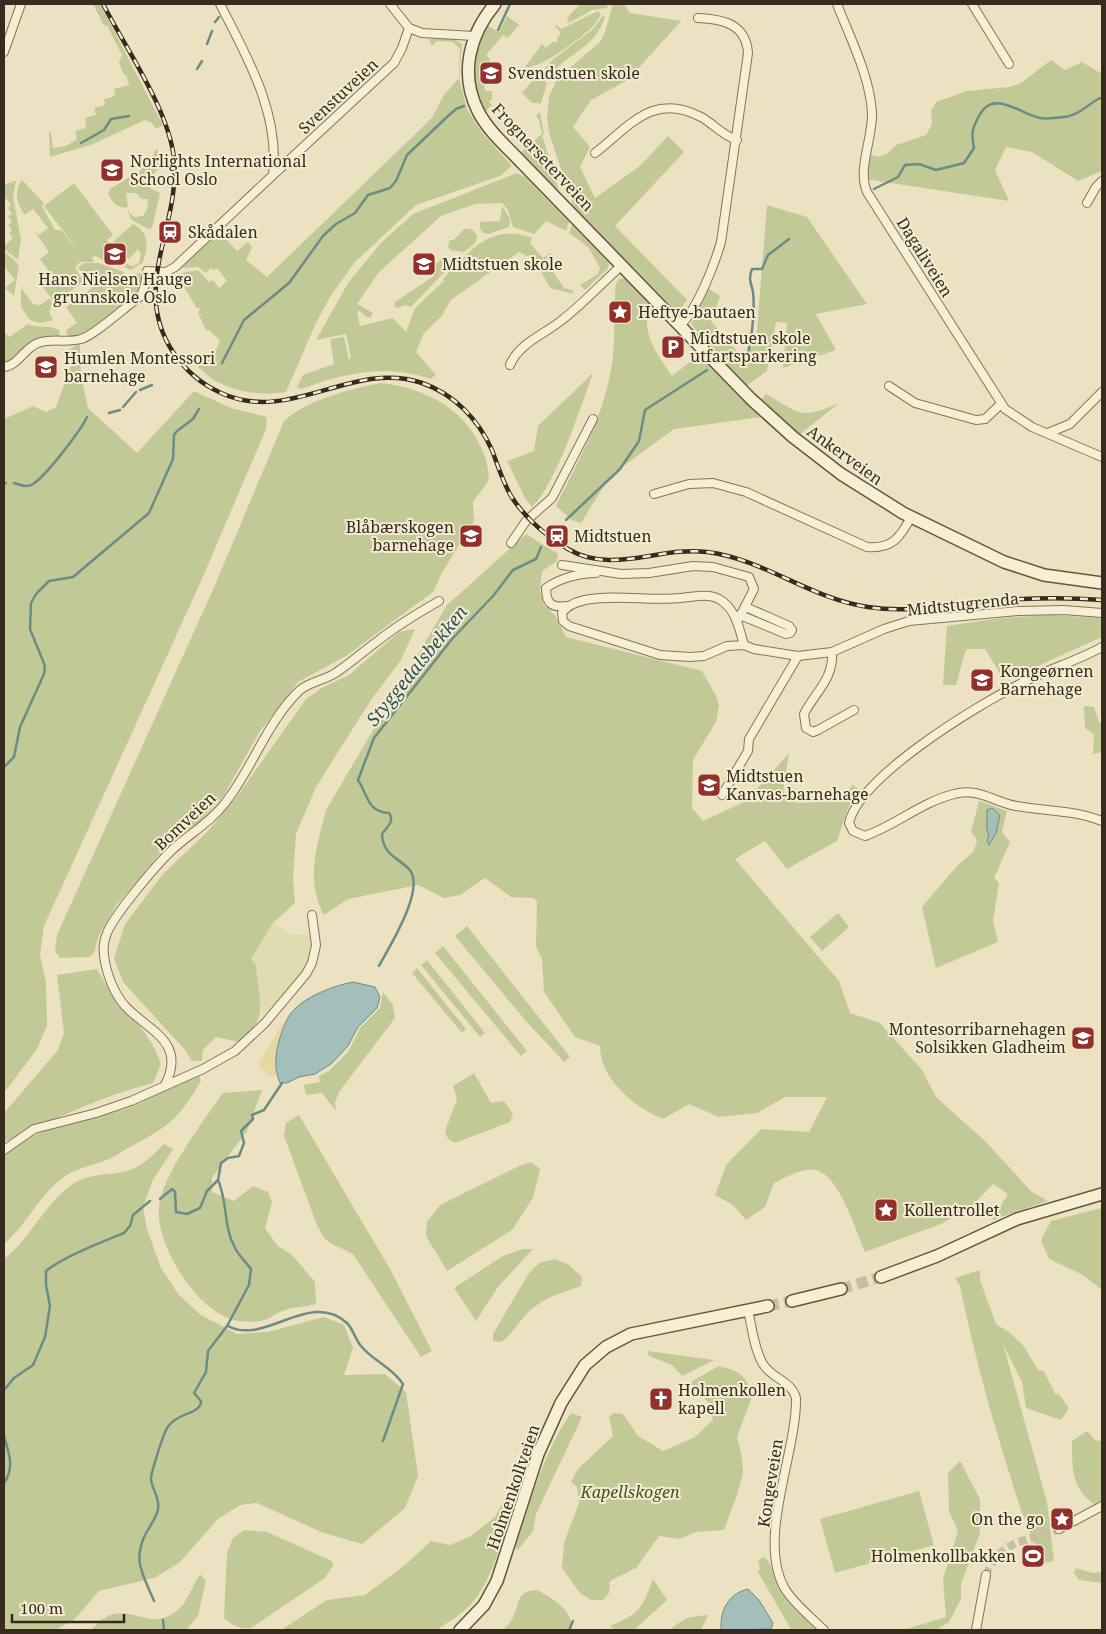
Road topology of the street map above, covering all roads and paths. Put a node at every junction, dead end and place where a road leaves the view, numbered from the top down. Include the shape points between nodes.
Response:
1 (21, 4) edge
2 (220, 4) edge
3 (390, 4) edge
4 (495, 4) edge
5 (837, 4) edge
6 (972, 4) edge
7 (698, 18) dead end
8 (409, 28) junction
9 (474, 36) junction
10 (4, 52) edge
11 (1009, 64) dead end
12 (737, 140) junction
13 (595, 153) dead end
14 (273, 175) junction
15 (1102, 181) edge
16 (1087, 203) dead end
17 (622, 265) junction
18 (681, 325) junction
19 (510, 365) dead end
20 (4, 367) edge
21 (889, 386) dead end
22 (1102, 392) edge
23 (1001, 404) junction
24 (593, 419) dead end
25 (1048, 433) junction
26 (1102, 457) edge
27 (654, 494) dead end
28 (911, 517) junction
29 (511, 543) dead end
30 (562, 565) dead end
31 (621, 574) junction
32 (1102, 583) edge
33 (439, 601) dead end
34 (567, 606) junction
35 (748, 608) dead end
36 (1102, 614) edge
37 (739, 618) junction
38 (744, 645) junction
39 (1102, 647) edge
40 (832, 652) junction
41 (798, 656) junction
42 (854, 710) dead end
43 (722, 795) dead end
44 (1102, 821) edge
45 (312, 914) dead end
46 (165, 1085) junction
47 (4, 1150) edge
48 (1102, 1194) edge
49 (881, 1277) tunnel mouth
50 (841, 1289) tunnel mouth
51 (792, 1301) tunnel mouth
52 (768, 1306) tunnel mouth
53 (748, 1310) junction
54 (1102, 1506) edge
55 (1059, 1529) tunnel mouth
56 (986, 1575) tunnel mouth
57 (460, 1630) edge
58 (824, 1630) edge
59 (976, 1630) edge

1 - 10 street
2 - 14 street via 258,77 270,120
3 - 8 street
4 - 9 main road, Frognerseterveien
5 - 23 street, Dagaliveien via 869,94 872,124 864,170 865,187
6 - 11 street
7 - 12 street via 733,24 747,41
8 - 9 street via 435,35
8 - 14 street, Svenstuveien via 394,63
9 - 17 main road, Frognerseterveien via 468,76 483,120
12 - 13 street via 694,114 662,107 637,118
12 - 18 street via 718,250 691,312
14 - 20 street, Svenstuveien via 175,267 166,272 146,271 140,296 87,336 38,343 26,350 15,363
15 - 16 street
17 - 18 main road, Ankerveien
17 - 19 street via 563,320 521,349
18 - 28 main road, Ankerveien via 751,399 793,437 852,482
21 - 23 street via 915,403 976,420 984,419
22 - 25 street via 1070,424
23 - 25 street, Dagaliveien via 1015,417
24 - 29 street via 552,498 526,521
25 - 26 street, Dagaliveien
27 - 28 street via 689,484 713,482 746,492 867,547 880,548 892,543 903,533
28 - 32 main road, Ankerveien via 1025,570
30 - 31 street
31 - 34 street via 583,573 546,588 549,604 556,608
31 - 37 street via 693,566 713,567 749,576 754,589
33 - 46 street, Bomveien via 392,630 336,673 298,693 262,742 225,804 171,851 110,927 104,946 109,974 116,993 127,1008 165,1042 171,1069
34 - 37 street via 584,600 609,598 661,600 707,595 720,600
34 - 38 street, Midtstugrenda via 562,613 563,621 569,626 660,655 704,656 727,646
35 - 37 street via 792,630 786,634
36 - 40 street, Midtstugrenda via 1064,610 1018,611 908,621
37 - 38 street
38 - 41 street, Midtstugrenda
39 - 44 street via 1019,684 916,749 870,788 857,804 849,823 853,831 865,836 939,798 972,792 1016,806 1066,812
40 - 41 street, Midtstugrenda
40 - 42 street via 829,677 804,714 806,728 813,732
41 - 43 street via 749,739 748,751
45 - 46 street via 316,945 312,963 265,1023 220,1061
46 - 47 street via 96,1113 41,1126
48 - 49 main road via 1017,1219
50 - 51 main road
52 - 53 main road, Holmenkollveien
53 - 57 main road, Holmenkollveien via 631,1334 606,1347 585,1365 561,1403 538,1454 497,1581 480,1610
53 - 58 street, Kongeveien via 762,1362 789,1385 796,1398 774,1542 776,1567 789,1595
54 - 55 street
56 - 59 street

